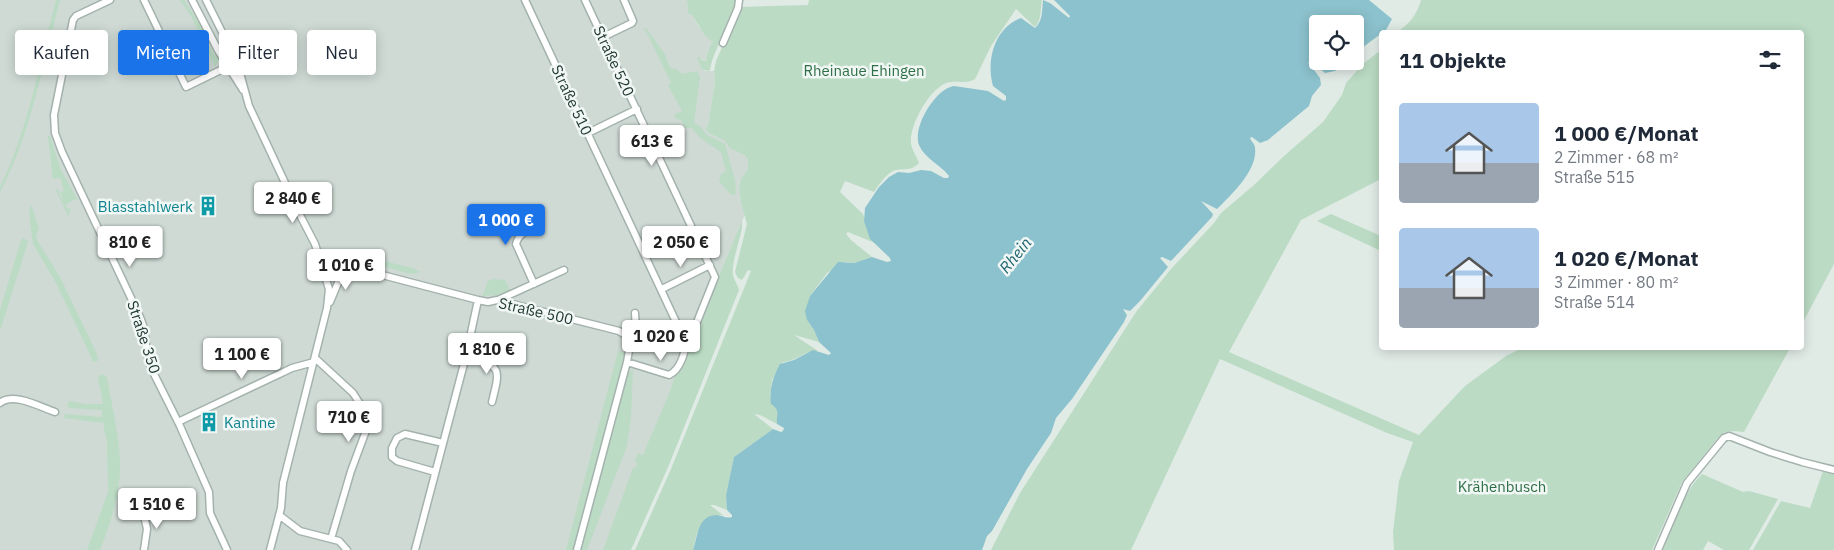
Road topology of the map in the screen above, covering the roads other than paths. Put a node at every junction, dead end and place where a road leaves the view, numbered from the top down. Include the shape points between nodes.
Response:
1 (110, 0) edge
2 (144, 0) edge
3 (192, 0) edge
4 (525, 0) edge
5 (585, 0) edge
6 (624, 0) edge
7 (739, 0) edge
8 (207, 2) edge
9 (221, 30) edge
10 (603, 37) junction
11 (722, 43) dead end
12 (219, 50) edge
13 (219, 71) edge
14 (234, 75) edge
15 (240, 75) edge
16 (245, 93) junction
17 (636, 110) junction
18 (588, 133) junction
19 (540, 225) dead end
20 (321, 259) junction
21 (710, 265) junction
22 (344, 266) junction
23 (564, 270) dead end
24 (534, 284) junction
25 (662, 289) junction
26 (478, 300) junction
27 (497, 300) junction
28 (327, 308) junction
29 (635, 313) dead end
30 (683, 336) junction
31 (631, 339) junction
32 (466, 356) junction
33 (315, 360) junction
34 (627, 362) junction
35 (492, 402) dead end
36 (0, 403) edge
37 (55, 412) dead end
38 (178, 422) junction
39 (443, 443) junction
40 (1834, 470) edge
41 (436, 472) junction
42 (143, 511) dead end
43 (279, 515) junction
44 (331, 539) junction
45 (144, 550) edge
46 (227, 550) edge
47 (270, 550) edge
48 (347, 550) edge
49 (415, 550) edge
50 (577, 550) edge
51 (1658, 550) edge

1 - 38 street, Straße 350 via 73,20 55,110 55,133 140,316 152,368
2 - 13 street via 186,88
3 - 12 street
4 - 18 street, Straße 510
5 - 10 street, Straße 520
6 - 10 street via 632,23
7 - 11 street
8 - 9 street
10 - 17 street, Straße 520
14 - 16 street
15 - 16 street
16 - 20 street
17 - 18 street
17 - 21 street, Straße 520
18 - 25 street, Straße 510
19 - 24 street via 523,233 516,244
20 - 22 street
20 - 28 street via 329,289
21 - 25 street
21 - 30 street, Straße 520 via 715,280 696,322
22 - 26 street
22 - 28 street
23 - 24 street
24 - 27 street
25 - 30 street, Straße 510
26 - 27 street, Straße 500
26 - 32 street, Straße 500
27 - 31 street, Straße 500 via 618,331
28 - 33 street
29 - 31 street via 636,331
30 - 34 street via 685,350 674,373 669,375
31 - 34 street
32 - 35 street via 490,363 496,369 499,376
32 - 39 street, Straße 500
33 - 38 street
33 - 43 street via 283,483
33 - 44 street via 353,393 367,428
34 - 50 street
36 - 37 street via 5,399 20,400
38 - 46 street, Straße 350 via 210,492 210,513
39 - 41 street, Straße 500
39 - 41 street via 405,434 397,438 392,448 392,457 397,461
40 - 51 street via 1729,436 1724,438 1687,483
41 - 49 street, Straße 500
42 - 45 street via 147,529
43 - 44 street via 300,531
43 - 47 street
44 - 48 street

